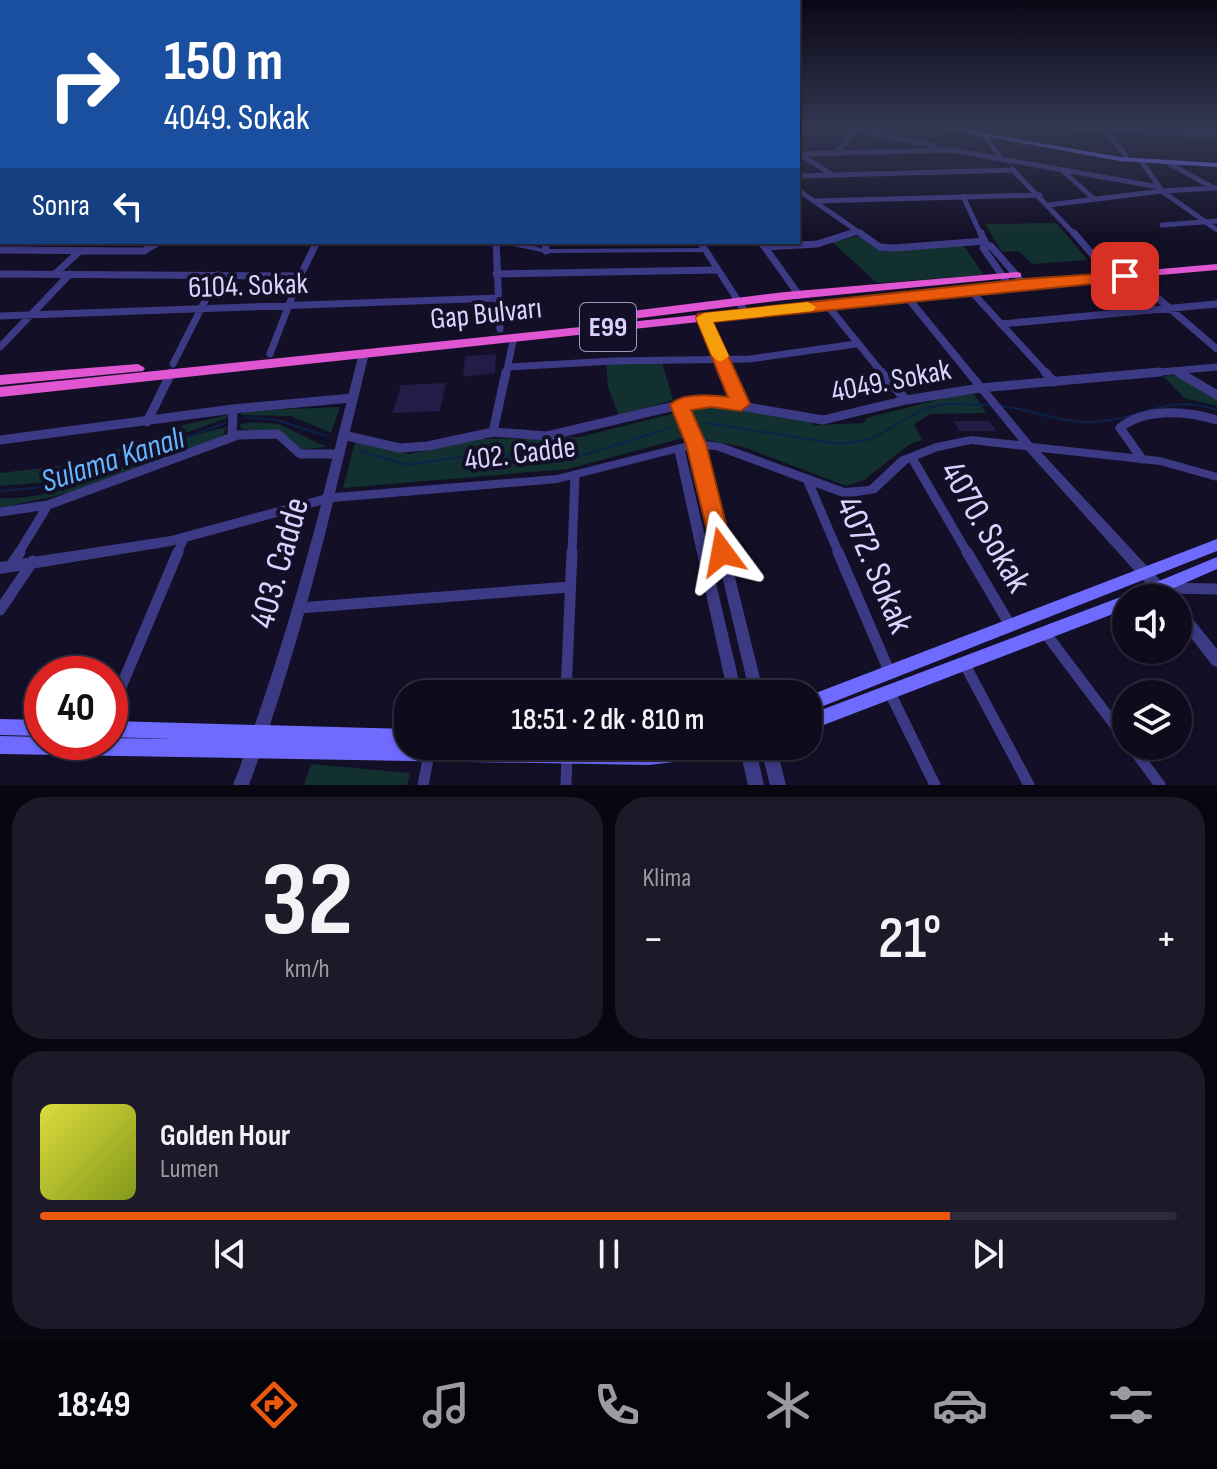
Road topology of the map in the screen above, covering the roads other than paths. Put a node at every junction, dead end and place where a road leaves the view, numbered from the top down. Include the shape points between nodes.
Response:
1 (814, 164) edge
2 (1007, 164) edge
3 (1031, 164) edge
4 (1143, 164) edge
5 (1165, 164) edge
6 (1170, 164) junction
7 (1187, 164) edge
8 (1014, 170) junction
9 (1061, 170) junction
10 (832, 175) junction
11 (800, 176) edge
12 (1217, 188) edge
13 (1160, 189) junction
14 (800, 191) edge
15 (1040, 195) junction
16 (963, 196) junction
17 (1094, 199) junction
18 (814, 201) junction
19 (1048, 205) junction
20 (1217, 221) edge
21 (1205, 222) junction
22 (1162, 225) dead end
23 (1217, 230) edge
24 (858, 232) junction
25 (985, 243) junction
26 (46, 244) edge
27 (156, 244) edge
28 (316, 244) edge
29 (496, 244) edge
30 (526, 244) edge
31 (763, 245) edge
32 (546, 246) edge
33 (703, 246) edge
34 (0, 250) edge
35 (38, 251) junction
36 (80, 251) junction
37 (1217, 259) edge
38 (1217, 267) edge
39 (1104, 268) junction
40 (717, 270) junction
41 (0, 274) edge
42 (55, 274) junction
43 (70, 274) junction
44 (496, 274) junction
45 (218, 275) junction
46 (300, 276) junction
47 (1132, 276) junction
48 (1012, 280) junction
49 (970, 290) junction
50 (799, 295) junction
51 (907, 297) junction
52 (498, 298) junction
53 (1217, 304) edge
54 (827, 305) junction
55 (287, 307) junction
56 (742, 308) junction
57 (1171, 309) junction
58 (198, 310) junction
59 (31, 315) junction
60 (0, 316) edge
61 (704, 318) junction
62 (1001, 324) junction
63 (500, 329) junction
64 (514, 337) junction
65 (856, 344) junction
66 (0, 347) edge
67 (1217, 349) edge
68 (364, 353) junction
69 (270, 354) junction
70 (722, 360) junction
71 (509, 367) junction
72 (1217, 367) edge
73 (172, 369) junction
74 (1176, 371) junction
75 (0, 380) edge
76 (1054, 382) junction
77 (980, 388) junction
78 (0, 392) edge
79 (1217, 395) edge
80 (352, 398) junction
81 (906, 400) junction
82 (741, 404) junction
83 (679, 405) junction
84 (233, 409) junction
85 (1217, 420) edge
86 (147, 422) junction
87 (493, 432) junction
88 (343, 435) junction
89 (232, 437) junction
90 (0, 440) edge
91 (696, 444) junction
92 (1027, 444) junction
93 (679, 448) junction
94 (340, 454) junction
95 (912, 458) junction
96 (1142, 459) junction
97 (575, 475) junction
98 (1217, 477) edge
99 (807, 479) junction
100 (329, 498) junction
101 (48, 505) junction
102 (0, 512) edge
103 (184, 538) junction
104 (1217, 545) edge
105 (34, 561) junction
106 (1217, 563) edge
107 (6, 566) edge
108 (1148, 574) junction
109 (1156, 584) edge
110 (1180, 584) edge
111 (570, 587) junction
112 (1217, 589) edge
113 (1192, 591) edge
114 (299, 608) junction
115 (1112, 608) edge
116 (0, 610) edge
117 (1010, 625) junction
118 (1192, 629) edge
119 (1046, 634) junction
120 (1217, 660) edge
121 (964, 663) junction
122 (128, 670) edge
123 (890, 673) junction
124 (567, 680) edge
125 (732, 680) edge
126 (754, 680) edge
127 (889, 691) junction
128 (822, 699) edge
129 (822, 717) edge
130 (1112, 721) edge
131 (0, 727) edge
132 (24, 728) edge
133 (128, 731) edge
134 (394, 738) edge
135 (258, 743) junction
136 (0, 745) edge
137 (394, 752) edge
138 (428, 760) edge
139 (567, 760) edge
140 (750, 760) edge
141 (772, 760) edge
142 (1141, 760) edge
143 (241, 785) edge
144 (423, 785) edge
145 (566, 785) edge
146 (756, 785) edge
147 (778, 785) edge
148 (935, 785) edge
149 (1029, 785) edge
150 (1160, 785) edge

1 - 10 street
2 - 8 street
3 - 9 street
4 - 13 street
5 - 6 main road
6 - 7 main road
6 - 12 street
8 - 10 street
8 - 15 street
9 - 13 street
9 - 17 street
10 - 11 street
12 - 13 street
13 - 17 street
13 - 21 street
14 - 18 street
15 - 16 street
15 - 19 street
16 - 18 street
16 - 25 street
17 - 19 street
18 - 24 street
19 - 39 street
20 - 21 street
21 - 22 street
21 - 23 street
24 - 25 street via 880,247
24 - 31 street via 817,244
25 - 48 street
25 - 48 street via 983,248
26 - 35 street
27 - 36 street via 144,251
28 - 46 street
29 - 44 street
30 - 32 street
31 - 50 street
32 - 33 street
33 - 40 street
34 - 35 street
35 - 36 street
36 - 42 street
37 - 39 highway, Gap Bulvarı / E99
38 - 47 highway, Gap Bulvarı / E99
39 - 48 highway, Gap Bulvarı / E99
40 - 44 street
40 - 56 street
41 - 42 street
42 - 43 street
43 - 45 street
43 - 59 street
44 - 52 street
45 - 46 street
45 - 58 street
46 - 55 street
47 - 48 highway, Gap Bulvarı / E99
47 - 57 street
48 - 49 highway, Gap Bulvarı / E99
48 - 50 highway, Gap Bulvarı / E99
49 - 51 highway, Gap Bulvarı / E99
49 - 62 street
50 - 56 highway, Gap Bulvarı / E99
51 - 54 highway, Gap Bulvarı / E99
51 - 77 street
52 - 55 street, 6104. Sokak
52 - 63 street
53 - 57 street
54 - 56 highway, Gap Bulvarı / E99
54 - 65 street
55 - 58 street, 6104. Sokak
55 - 69 street
56 - 61 highway, Gap Bulvarı / E99
56 - 63 highway, Gap Bulvarı / E99
57 - 62 street
57 - 67 street
58 - 59 street, 6104. Sokak
58 - 73 street
59 - 60 street, 6104. Sokak
59 - 66 street
61 - 64 highway, Gap Bulvarı / E99
61 - 70 street
62 - 76 street
63 - 69 highway, Gap Bulvarı / E99
64 - 68 highway, Gap Bulvarı / E99
64 - 71 street
65 - 70 street
65 - 81 street
68 - 73 highway, Gap Bulvarı / E99
68 - 80 street, 403. Cadde
69 - 73 highway, Gap Bulvarı / E99
70 - 71 street
70 - 82 street
71 - 87 street
72 - 74 street, 4049. Sokak
73 - 75 highway, Gap Bulvarı / E99
73 - 78 highway, Gap Bulvarı / E99
73 - 86 street
74 - 76 street, 4049. Sokak
74 - 79 street
76 - 77 street, 4049. Sokak
77 - 81 street, 4049. Sokak
77 - 92 street
80 - 84 street
80 - 88 street, 403. Cadde
81 - 82 street, 4049. Sokak via 823,420
82 - 83 street, 4049. Sokak
83 - 87 street, 4049. Sokak via 547,436
83 - 91 street
84 - 86 street
84 - 89 street
85 - 96 street via 1198,414 1133,417 1120,428
86 - 90 street
87 - 88 street, 4049. Sokak via 400,448
88 - 94 street, 403. Cadde
89 - 94 street via 278,434 300,454
89 - 101 street
91 - 93 street, 402. Cadde
91 - 99 street, 402. Cadde via 717,446
91 - 126 street
92 - 95 street, 402. Cadde via 971,440
92 - 96 street, 402. Cadde
92 - 108 street
93 - 97 street, 402. Cadde
93 - 125 street
94 - 100 street, 403. Cadde
95 - 99 street, 402. Cadde via 872,490 858,494
95 - 117 street, 4070. Sokak
96 - 98 street, 402. Cadde
97 - 100 street, 402. Cadde
97 - 111 street
99 - 123 street, 4072. Sokak
100 - 103 street, 402. Cadde
100 - 114 street, 403. Cadde
101 - 102 street
101 - 107 street
103 - 105 street, 402. Cadde
103 - 122 street
104 - 108 main road
105 - 107 street, 402. Cadde
105 - 116 street
106 - 110 main road
108 - 109 street
108 - 117 main road
111 - 114 street
111 - 124 street
112 - 113 street
114 - 135 street, 403. Cadde
115 - 119 main road
117 - 123 main road
118 - 120 street
119 - 121 main road
119 - 130 street
121 - 127 main road
121 - 149 street
123 - 128 main road
127 - 129 main road
127 - 148 street
131 - 132 main road
133 - 135 main road
134 - 135 main road
135 - 136 main road
135 - 137 main road
135 - 143 street, 403. Cadde
138 - 144 street
139 - 145 street
140 - 146 street
141 - 147 street
142 - 150 street

